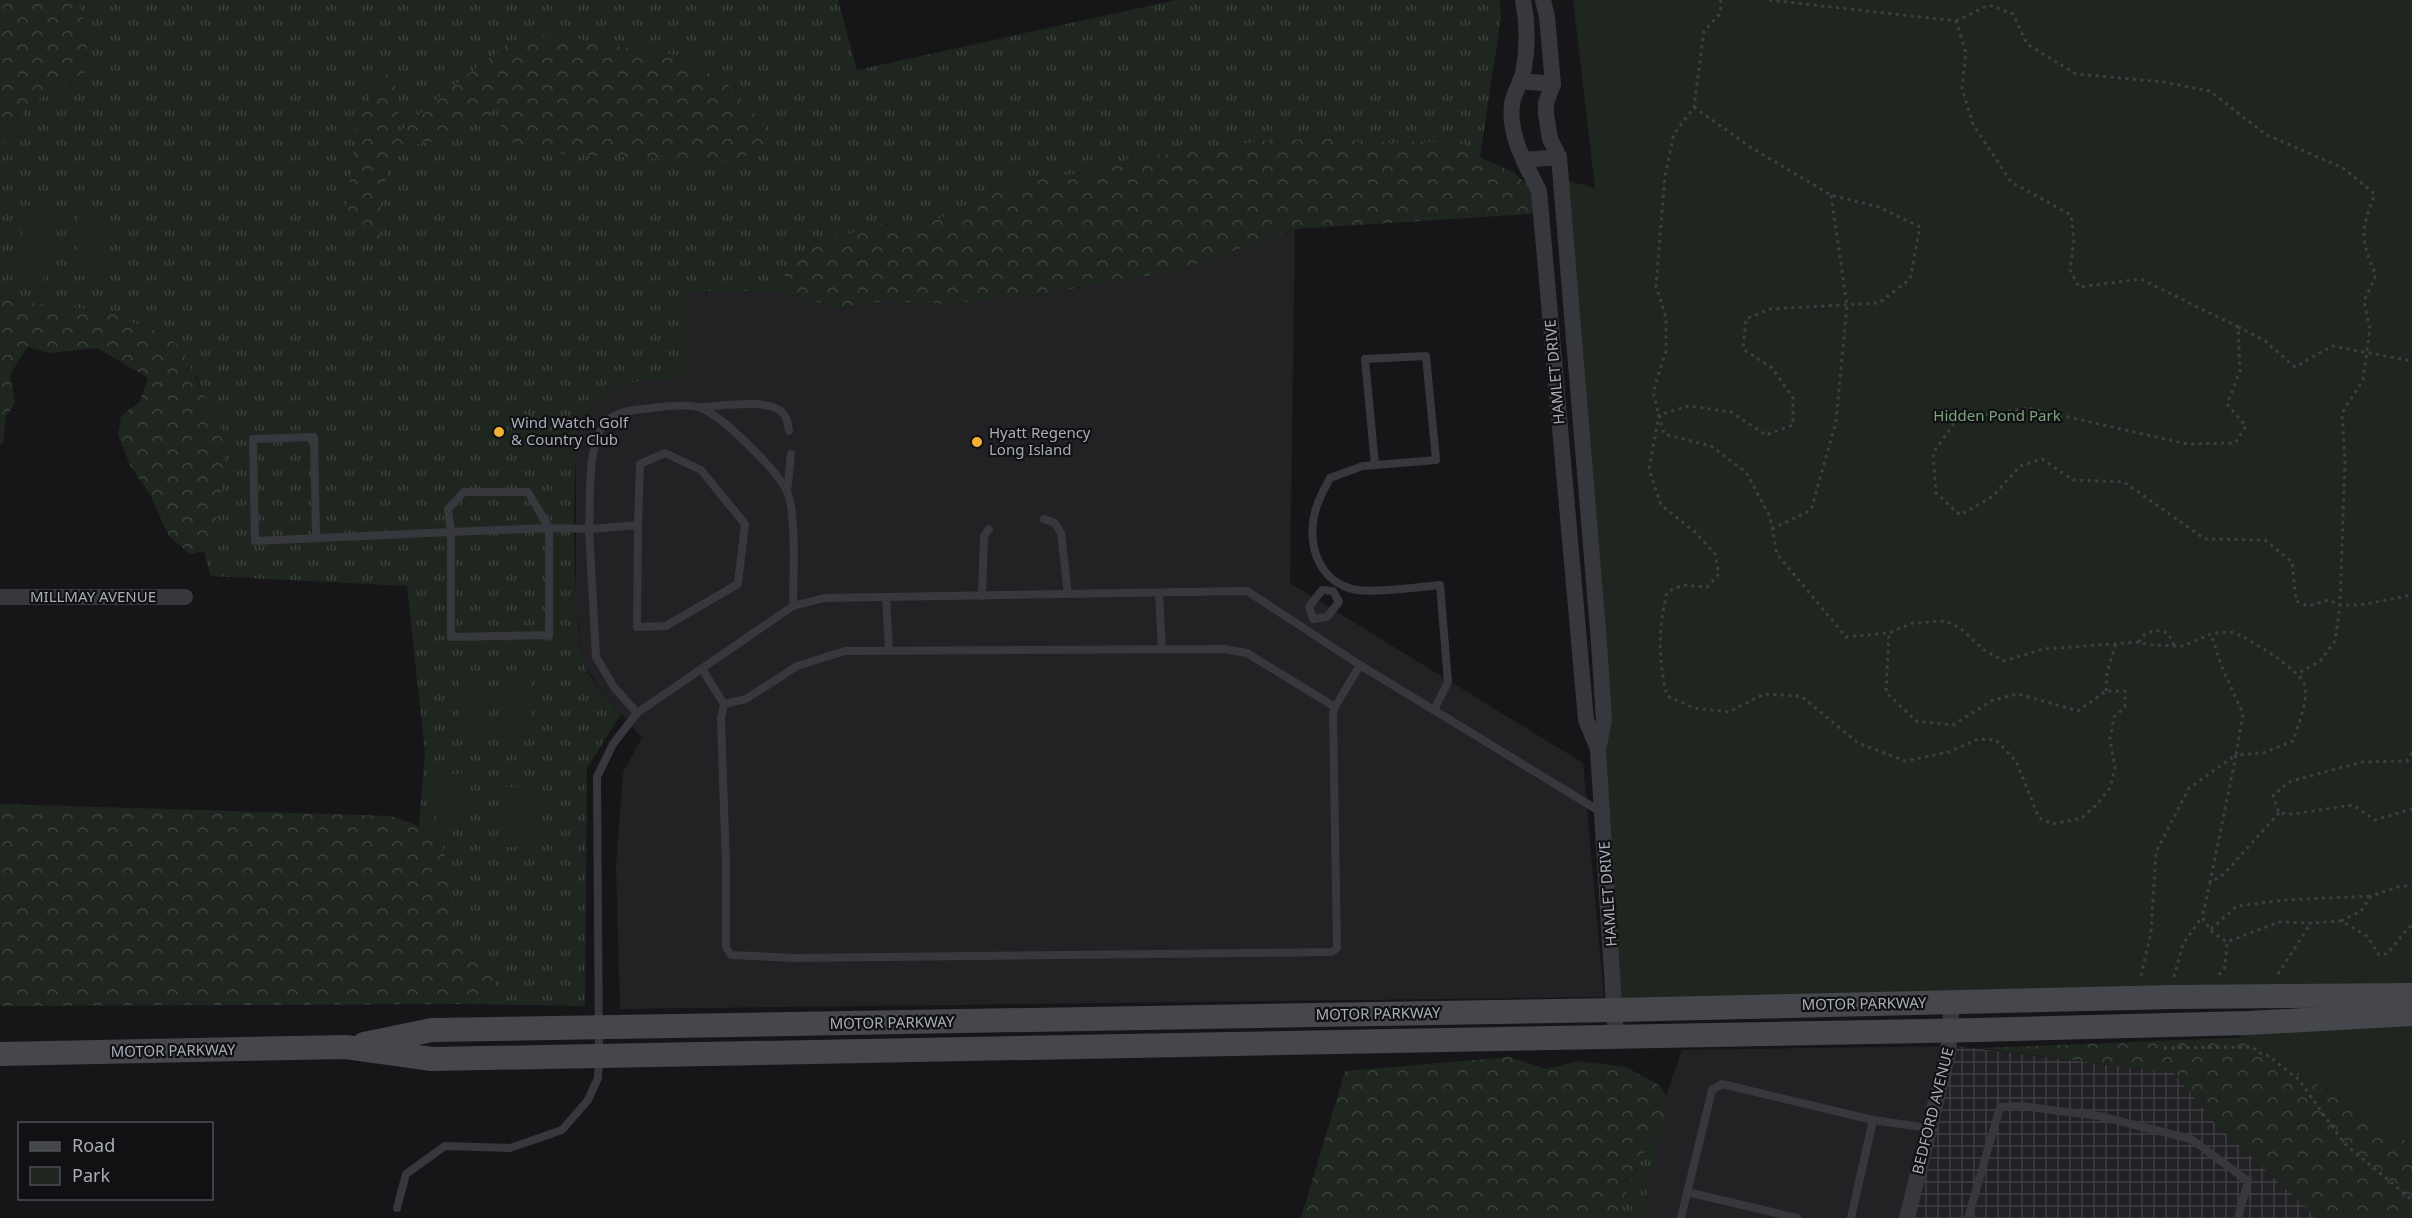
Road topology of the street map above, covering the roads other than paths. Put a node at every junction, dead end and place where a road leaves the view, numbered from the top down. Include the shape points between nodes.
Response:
1 (1523, 0) edge
2 (1544, 0) edge
3 (1520, 81) junction
4 (1553, 84) junction
5 (1559, 157) junction
6 (1524, 160) junction
7 (702, 407) junction
8 (789, 430) dead end
9 (791, 454) dead end
10 (1375, 465) junction
11 (787, 491) junction
12 (1044, 519) dead end
13 (638, 525) junction
14 (549, 528) junction
15 (589, 529) junction
16 (989, 529) dead end
17 (451, 532) junction
18 (316, 538) junction
19 (1336, 588) junction
20 (1159, 593) junction
21 (1068, 594) junction
22 (982, 596) junction
23 (0, 597) edge
24 (185, 597) dead end
25 (886, 597) junction
26 (793, 606) junction
27 (1313, 619) junction
28 (1304, 628) junction
29 (1162, 649) junction
30 (889, 650) junction
31 (1360, 665) junction
32 (702, 669) junction
33 (724, 704) junction
34 (1335, 707) junction
35 (1434, 710) junction
36 (637, 713) junction
37 (1598, 750) junction
38 (1602, 813) junction
39 (2412, 995) edge
40 (1952, 1002) junction
41 (1615, 1010) junction
42 (2412, 1014) edge
43 (600, 1027) junction
44 (1951, 1031) junction
45 (1616, 1038) junction
46 (346, 1047) junction
47 (0, 1054) edge
48 (599, 1056) junction
49 (1873, 1120) junction
50 (1929, 1128) junction
51 (1687, 1192) junction
52 (397, 1208) dead end
53 (1681, 1218) edge
54 (1797, 1218) edge
55 (1851, 1218) edge
56 (1907, 1218) edge
57 (1968, 1218) edge
58 (2238, 1218) edge

1 - 3 street, HAMLET DRIVE via 1528,24
2 - 4 street, HAMLET DRIVE
3 - 4 street
3 - 6 street, HAMLET DRIVE via 1512,105 1518,151
4 - 5 street, HAMLET DRIVE via 1546,114 1550,139
5 - 6 street
5 - 37 street, HAMLET DRIVE via 1600,654 1604,720
6 - 37 street, HAMLET DRIVE via 1539,191 1586,720
7 - 8 lane via 776,407 784,414
7 - 11 lane via 758,455
7 - 15 lane via 626,411 607,422 593,445
9 - 11 lane
10 - 10 lane via 1436,460 1426,356 1365,359
10 - 19 lane via 1330,478 1317,504 1315,553
11 - 26 lane
12 - 21 lane via 1055,523 1061,533
13 - 13 lane via 638,627 666,626 738,584 745,524 701,470 665,453 640,464
13 - 15 lane
14 - 15 lane
14 - 17 lane
14 - 17 lane via 528,492 464,492 448,509
14 - 17 lane via 549,635 451,637
15 - 36 lane via 596,657 614,687
16 - 22 lane via 984,536
17 - 18 lane
18 - 18 lane via 255,541 253,439 314,437
19 - 27 lane via 1339,602 1327,617
19 - 27 lane via 1322,590 1309,607
19 - 35 lane via 1359,591 1440,585 1448,682
20 - 21 lane
20 - 28 lane via 1247,591
20 - 29 lane
21 - 22 lane
22 - 25 lane
23 - 24 street, MILLMAY AVENUE
25 - 26 lane via 824,598
25 - 30 lane
26 - 32 lane
27 - 28 lane
28 - 31 lane
29 - 30 lane
29 - 34 lane via 1230,649 1247,653
30 - 33 lane via 844,651 814,660 797,666 746,699
31 - 34 lane
31 - 35 lane
32 - 33 lane
32 - 36 lane
33 - 34 lane via 721,718 726,947 731,956 795,957 1332,952 1337,948
35 - 38 lane
36 - 43 lane via 613,744 597,777
37 - 38 street, HAMLET DRIVE
38 - 41 street, HAMLET DRIVE
39 - 40 main road, MOTOR PARKWAY
40 - 41 main road, MOTOR PARKWAY
40 - 44 street, BEDFORD AVENUE
41 - 43 main road, MOTOR PARKWAY
41 - 45 street, HAMLET DRIVE
42 - 44 main road, MOTOR PARKWAY
43 - 46 main road, MOTOR PARKWAY via 432,1030
43 - 48 lane
44 - 45 main road, MOTOR PARKWAY
44 - 50 street, BEDFORD AVENUE
45 - 48 main road, MOTOR PARKWAY
46 - 47 main road, MOTOR PARKWAY
46 - 48 main road, MOTOR PARKWAY via 432,1059
48 - 52 lane via 598,1078 588,1100 562,1130 510,1148 445,1146 406,1174
49 - 50 lane
49 - 51 lane via 1722,1084 1712,1090
49 - 55 lane
50 - 56 street, BEDFORD AVENUE
51 - 53 lane
51 - 54 lane
57 - 58 lane via 2000,1107 2021,1106 2098,1116 2192,1138 2248,1181

